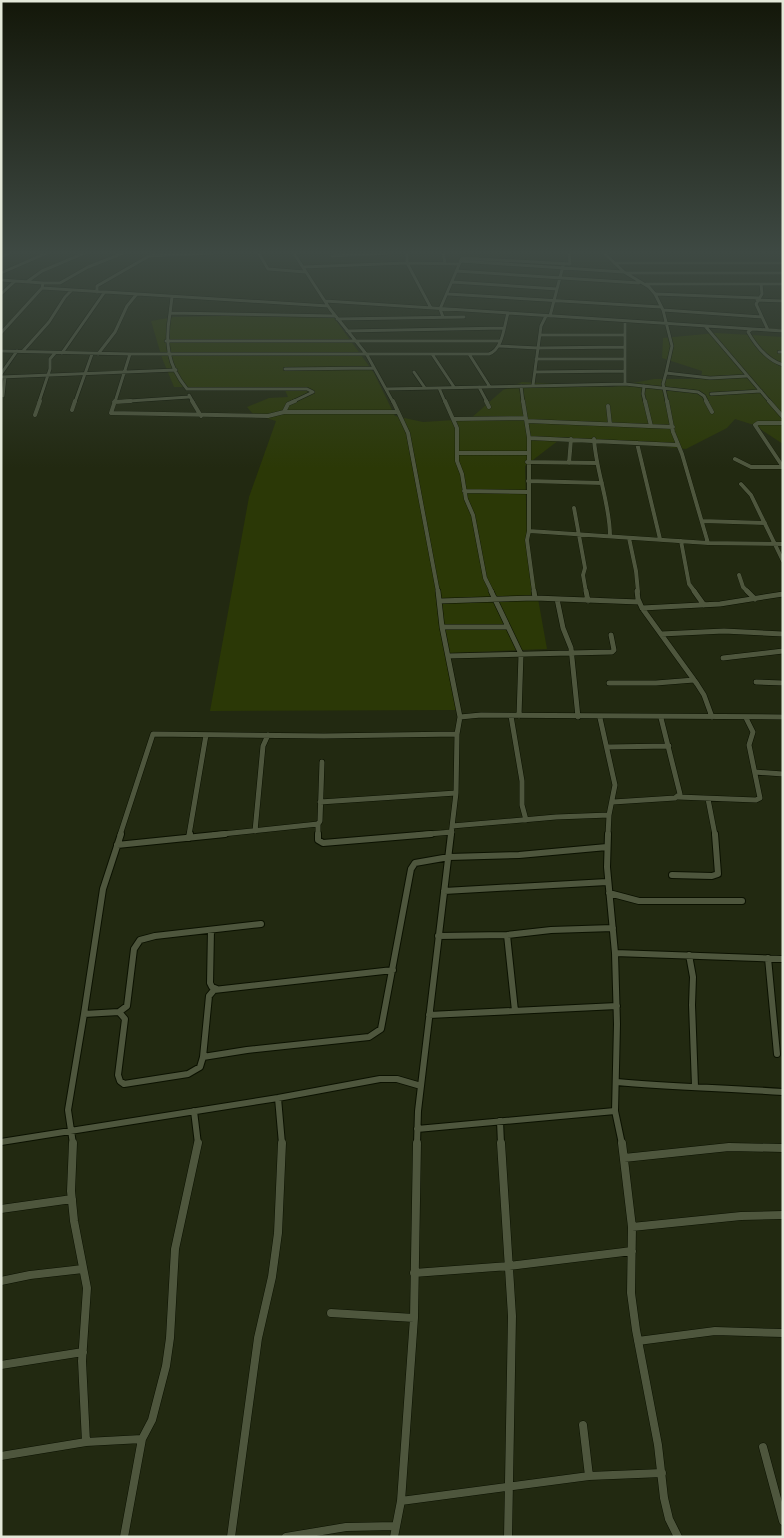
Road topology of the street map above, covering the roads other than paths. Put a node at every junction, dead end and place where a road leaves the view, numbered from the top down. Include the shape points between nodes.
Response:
1 (47, 324) edge
2 (82, 324) edge
3 (119, 324) edge
4 (168, 324) edge
5 (341, 324) edge
6 (505, 324) edge
7 (545, 324) edge
8 (625, 324) edge
9 (663, 324) edge
10 (666, 324) junction
11 (765, 324) edge
12 (705, 326) junction
13 (715, 327) junction
14 (504, 328) junction
15 (752, 329) junction
16 (710, 330) junction
17 (768, 330) junction
18 (783, 331) edge
19 (347, 332) junction
20 (540, 335) junction
21 (625, 335) junction
22 (166, 341) junction
23 (500, 341) junction
24 (355, 342) junction
25 (499, 346) junction
26 (624, 347) junction
27 (538, 348) junction
28 (1, 351) edge
29 (17, 351) junction
30 (23, 351) junction
31 (55, 353) junction
32 (62, 353) junction
33 (92, 354) junction
34 (98, 354) junction
35 (130, 354) junction
36 (168, 354) junction
37 (432, 354) junction
38 (468, 354) junction
39 (367, 355) junction
40 (536, 359) junction
41 (625, 359) junction
42 (782, 366) edge
43 (284, 368) dead end
44 (374, 368) junction
45 (176, 370) junction
46 (625, 371) junction
47 (414, 372) dead end
48 (534, 372) junction
49 (124, 373) junction
50 (666, 373) junction
51 (87, 374) junction
52 (47, 375) junction
53 (3, 376) edge
54 (746, 376) junction
55 (625, 384) junction
56 (533, 385) junction
57 (520, 386) junction
58 (644, 386) junction
59 (454, 387) junction
60 (479, 387) junction
61 (490, 387) junction
62 (425, 388) junction
63 (439, 388) junction
64 (663, 388) junction
65 (187, 389) junction
66 (386, 389) junction
67 (760, 391) junction
68 (711, 394) dead end
69 (3, 396) dead end
70 (189, 397) junction
71 (114, 402) junction
72 (608, 406) dead end
73 (488, 407) dead end
74 (72, 410) dead end
75 (284, 412) junction
76 (398, 412) junction
77 (712, 412) dead end
78 (35, 415) dead end
79 (201, 416) junction
80 (783, 416) edge
81 (454, 419) junction
82 (526, 420) junction
83 (783, 423) edge
84 (610, 424) junction
85 (651, 426) junction
86 (673, 427) junction
87 (528, 438) junction
88 (571, 439) junction
89 (594, 440) junction
90 (637, 443) junction
91 (677, 446) junction
92 (528, 453) junction
93 (458, 454) junction
94 (735, 459) dead end
95 (527, 462) junction
96 (569, 462) junction
97 (597, 463) junction
98 (783, 467) edge
99 (528, 481) junction
100 (602, 483) junction
101 (742, 484) dead end
102 (464, 491) junction
103 (528, 492) junction
104 (574, 508) dead end
105 (703, 521) junction
106 (765, 523) junction
107 (529, 531) junction
108 (579, 535) junction
109 (610, 536) junction
110 (629, 538) junction
111 (660, 539) junction
112 (681, 541) junction
113 (708, 543) junction
114 (783, 544) edge
115 (776, 545) junction
116 (783, 560) edge
117 (739, 575) dead end
118 (783, 594) edge
119 (535, 598) junction
120 (557, 599) junction
121 (754, 599) junction
122 (497, 600) junction
123 (440, 601) junction
124 (588, 601) junction
125 (639, 602) junction
126 (704, 605) junction
127 (642, 608) junction
128 (442, 627) junction
129 (508, 627) junction
130 (661, 634) junction
131 (783, 634) edge
132 (611, 635) dead end
133 (783, 651) edge
134 (571, 652) junction
135 (521, 654) junction
136 (448, 656) junction
137 (723, 658) dead end
138 (694, 680) junction
139 (756, 682) dead end
140 (609, 683) dead end
141 (783, 683) edge
142 (511, 716) junction
143 (519, 716) junction
144 (783, 716) edge
145 (460, 717) junction
146 (578, 717) junction
147 (712, 717) junction
148 (600, 718) junction
149 (661, 718) junction
150 (746, 718) junction
151 (457, 734) junction
152 (206, 735) junction
153 (268, 735) junction
154 (669, 746) junction
155 (608, 747) junction
156 (322, 762) dead end
157 (755, 772) junction
158 (783, 774) edge
159 (456, 793) junction
160 (678, 797) junction
161 (708, 799) junction
162 (320, 802) junction
163 (613, 802) junction
164 (609, 815) junction
165 (526, 820) junction
166 (318, 824) junction
167 (452, 829) junction
168 (255, 832) junction
169 (189, 838) junction
170 (117, 845) junction
171 (607, 847) junction
172 (449, 857) junction
173 (672, 875) dead end
174 (607, 882) junction
175 (444, 891) junction
176 (609, 893) junction
177 (742, 901) dead end
178 (261, 924) dead end
179 (613, 928) junction
180 (211, 930) junction
181 (507, 935) junction
182 (438, 936) junction
183 (615, 953) junction
184 (689, 955) junction
185 (768, 958) junction
186 (783, 958) edge
187 (393, 970) junction
188 (218, 989) junction
189 (617, 1006) junction
190 (515, 1011) junction
191 (119, 1012) junction
192 (84, 1014) junction
193 (428, 1015) junction
194 (777, 1054) dead end
195 (203, 1057) junction
196 (617, 1082) junction
197 (420, 1086) junction
198 (695, 1086) junction
199 (783, 1092) edge
200 (278, 1098) junction
201 (616, 1111) junction
202 (194, 1112) junction
203 (500, 1122) junction
204 (417, 1129) junction
205 (72, 1130) junction
206 (1, 1142) edge
207 (783, 1148) edge
208 (624, 1158) junction
209 (72, 1199) junction
210 (1, 1210) edge
211 (783, 1215) edge
212 (632, 1227) junction
213 (632, 1251) junction
214 (509, 1266) junction
215 (83, 1269) junction
216 (414, 1273) junction
217 (1, 1281) edge
218 (331, 1313) dead end
219 (414, 1318) junction
220 (783, 1333) edge
221 (638, 1341) junction
222 (83, 1352) junction
223 (1, 1365) edge
224 (583, 1425) dead end
225 (142, 1439) junction
226 (86, 1442) junction
227 (763, 1447) dead end
228 (1, 1456) edge
229 (662, 1473) junction
230 (589, 1476) junction
231 (509, 1487) junction
232 (401, 1501) junction
233 (783, 1521) edge
234 (395, 1526) junction
235 (124, 1537) edge
236 (231, 1537) edge
237 (286, 1537) edge
238 (394, 1537) edge
239 (508, 1537) edge
240 (678, 1537) edge

1 - 30 street
2 - 32 street
3 - 34 street
4 - 22 street
5 - 19 street
6 - 14 street
7 - 20 street
8 - 21 street
9 - 10 street
10 - 12 street
10 - 50 street via 672,348
11 - 17 street
12 - 13 street
12 - 16 street
13 - 15 street
13 - 16 street
14 - 19 street
14 - 23 street
15 - 17 street
15 - 42 street via 748,332 750,338
16 - 54 street
17 - 18 street
19 - 24 street
20 - 21 street
20 - 27 street
21 - 26 street
22 - 24 street
22 - 36 street
23 - 24 street
23 - 25 street
24 - 39 street
25 - 27 street
25 - 38 street via 493,354
26 - 27 street
26 - 41 street
27 - 40 street
28 - 29 street
29 - 30 street
29 - 53 street
30 - 31 street
31 - 32 street
31 - 52 street
32 - 33 street
33 - 34 street
33 - 51 street
34 - 35 street
35 - 36 street
35 - 49 street
36 - 39 street
36 - 45 street
37 - 38 street
37 - 39 street
37 - 59 street
38 - 61 street
39 - 44 street
40 - 41 street
40 - 48 street
41 - 46 street
43 - 44 street
44 - 66 street
45 - 49 street
45 - 65 street
46 - 48 street
46 - 55 street
47 - 62 street
48 - 56 street
49 - 51 street
49 - 71 street
50 - 54 street via 710,378
50 - 64 street
51 - 52 street
51 - 74 street
52 - 53 street
52 - 78 street
53 - 69 street
54 - 67 street
55 - 56 street
55 - 58 street
56 - 57 street
57 - 61 street
57 - 82 street
58 - 64 street
58 - 85 street
59 - 60 street
59 - 63 street
60 - 61 street
60 - 73 street
62 - 63 street
62 - 66 street
63 - 81 street
64 - 77 street via 700,393
64 - 86 street
65 - 70 street
65 - 75 street via 312,391 288,404
66 - 76 street
67 - 68 street
67 - 80 street
70 - 71 street
70 - 79 street
71 - 79 street via 111,413
72 - 84 street
75 - 76 street
75 - 79 street via 268,416
76 - 123 street via 408,433
81 - 82 street
81 - 93 street
82 - 84 street
82 - 87 street
83 - 98 street via 756,424
84 - 85 street
85 - 86 street
86 - 91 street
87 - 88 street
87 - 92 street
88 - 89 street
88 - 96 street
89 - 90 street
89 - 97 street
90 - 91 street
90 - 111 street
91 - 105 street
92 - 93 street
92 - 95 street
93 - 102 street
94 - 98 street via 751,467
95 - 96 street
95 - 99 street
96 - 97 street
97 - 100 street
99 - 100 street
99 - 103 street
100 - 109 street via 610,518
101 - 106 street
102 - 103 street
102 - 122 street via 481,548 485,578
103 - 107 street
104 - 108 street
105 - 106 street
105 - 113 street
106 - 115 street
107 - 108 street
107 - 119 street via 527,540
108 - 109 street
108 - 124 street
109 - 110 street
110 - 111 street
110 - 125 street
111 - 112 street
112 - 113 street
112 - 126 street via 689,584
113 - 115 street
114 - 115 street
115 - 116 street
117 - 121 street via 743,587
118 - 121 street
119 - 120 street
119 - 122 street
120 - 124 street
120 - 134 street
121 - 126 street
122 - 123 street
122 - 129 street
123 - 128 street
124 - 125 street
125 - 127 street
126 - 127 street
127 - 130 street
128 - 129 street
128 - 136 street
129 - 135 street
130 - 131 street via 724,631
130 - 138 street
132 - 134 street via 614,651
133 - 137 street
134 - 135 street
134 - 146 street
135 - 136 street
135 - 143 street
136 - 145 street
138 - 140 street
138 - 147 street
139 - 141 street
142 - 143 street
142 - 145 street
142 - 165 street
143 - 146 street
144 - 150 street
145 - 151 street
146 - 148 street
147 - 149 street
147 - 150 street
148 - 149 street
148 - 155 street
149 - 154 street
150 - 157 street via 753,732 749,745
151 - 153 street
151 - 159 street
152 - 153 street
152 - 169 street
152 - 170 street via 151,735
153 - 168 street via 263,746
154 - 155 street
154 - 160 street via 680,789
155 - 163 street via 615,785
156 - 162 street
157 - 158 street
157 - 161 street via 760,798
159 - 162 street
159 - 167 street
160 - 161 street
160 - 163 street
161 - 173 street via 718,874
162 - 166 street
163 - 164 street
164 - 165 street
164 - 171 street
165 - 167 street
166 - 167 street via 318,840 323,842
166 - 168 street
167 - 172 street
168 - 169 street
169 - 170 street
170 - 192 street via 103,889
171 - 172 street
171 - 174 street
172 - 175 street
172 - 187 street via 414,862
174 - 175 street
174 - 176 street
175 - 182 street
176 - 177 street via 639,901
176 - 179 street
178 - 180 street
179 - 181 street via 559,929
179 - 183 street
180 - 188 street via 210,983
180 - 191 street via 140,940 134,949 127,1006
181 - 182 street
181 - 190 street
182 - 193 street
183 - 184 street
183 - 189 street
184 - 185 street
184 - 198 street via 693,977
185 - 186 street
185 - 194 street
187 - 188 street
187 - 195 street via 381,1029 376,1034
188 - 195 street via 209,996
189 - 190 street
189 - 196 street
190 - 193 street
191 - 192 street
191 - 195 street via 125,1018 118,1075 124,1084 188,1074 200,1067
192 - 205 street via 68,1110
193 - 197 street
196 - 198 street
196 - 201 street
197 - 200 street via 386,1079
197 - 204 street
198 - 199 street
200 - 202 street
200 - 236 street via 283,1154 278,1233 258,1338
201 - 203 street
201 - 208 street
202 - 205 street
202 - 225 street via 198,1143 175,1249 166,1366 152,1420
203 - 204 street
203 - 214 street
204 - 216 street
205 - 206 street
205 - 209 street
207 - 208 street via 729,1147
208 - 212 street
209 - 210 street
209 - 215 street
211 - 212 street
212 - 213 street
213 - 214 street
213 - 221 street via 631,1293
214 - 216 street
214 - 231 street via 512,1326
215 - 217 street
215 - 222 street via 87,1288
216 - 219 street
218 - 219 street
219 - 232 street
220 - 221 street via 715,1331
221 - 229 street
222 - 223 street
222 - 226 street
224 - 230 street
225 - 226 street
225 - 235 street
226 - 228 street
227 - 233 street
229 - 230 street
229 - 240 street via 669,1519
230 - 231 street
231 - 232 street
231 - 239 street
232 - 234 street
234 - 237 street via 346,1527
234 - 238 street

